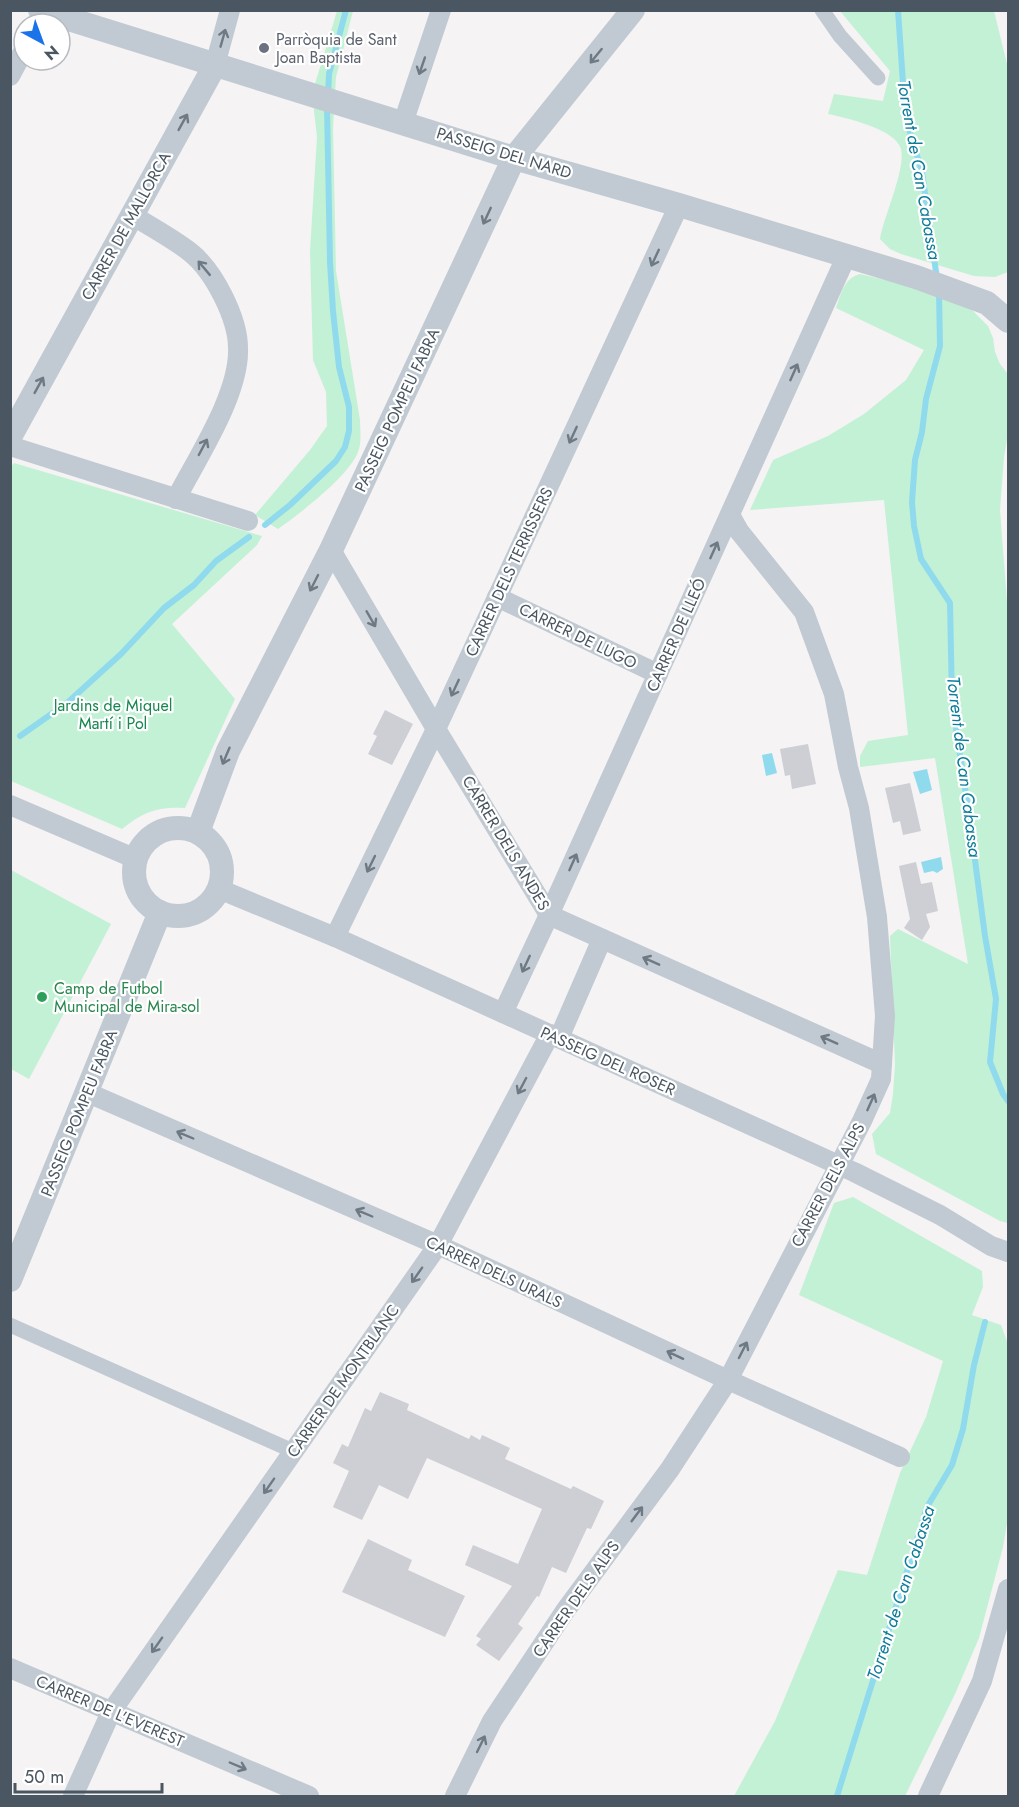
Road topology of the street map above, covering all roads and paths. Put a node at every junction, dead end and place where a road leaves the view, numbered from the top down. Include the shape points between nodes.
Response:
1 (230, 10) edge
2 (441, 10) edge
3 (633, 10) edge
4 (822, 10) edge
5 (72, 23) edge
6 (215, 65) junction
7 (878, 78) dead end
8 (403, 123) junction
9 (514, 158) junction
10 (679, 205) junction
11 (132, 215) junction
12 (846, 257) junction
13 (969, 294) junction
14 (1008, 297) edge
15 (1008, 321) edge
16 (10, 437) edge
17 (10, 446) edge
18 (176, 499) junction
19 (730, 515) junction
20 (248, 521) dead end
21 (331, 550) junction
22 (497, 597) junction
23 (658, 674) junction
24 (436, 729) junction
25 (10, 805) edge
26 (198, 832) junction
27 (136, 859) junction
28 (219, 889) junction
29 (160, 912) junction
30 (549, 915) junction
31 (335, 937) junction
32 (602, 939) junction
33 (503, 1013) junction
34 (554, 1036) junction
35 (882, 1064) junction
36 (86, 1092) junction
37 (838, 1165) junction
38 (438, 1245) junction
39 (1000, 1249) edge
40 (1008, 1265) edge
41 (10, 1281) edge
42 (10, 1325) edge
43 (728, 1380) junction
44 (293, 1451) junction
45 (900, 1457) dead end
46 (1008, 1589) edge
47 (10, 1668) edge
48 (111, 1712) junction
49 (73, 1797) edge
50 (309, 1797) edge
51 (455, 1797) edge
52 (928, 1797) edge

6 -> 1 street, CARRER DE MALLORCA
2 -> 8 street
3 -> 9 street, PASSEIG POMPEU FABRA
4 - 7 street
5 - 6 street, PASSEIG DEL NARD
6 - 8 street, PASSEIG DEL NARD
11 -> 6 street, CARRER DE MALLORCA
8 - 9 street, PASSEIG DEL NARD
9 - 10 street, PASSEIG DEL NARD
9 -> 21 street, PASSEIG POMPEU FABRA
10 - 12 street, PASSEIG DEL NARD
10 -> 22 street, CARRER DELS TERRISSERS
16 -> 11 street, CARRER DE MALLORCA
18 -> 11 street via 224,405 235,373 238,348 233,317 206,268 191,253
12 - 13 street, PASSEIG DEL NARD
19 -> 12 street, CARRER DE LLEÓ
13 - 14 street, PASSEIG DEL NARD
13 - 15 street, PASSEIG DEL NARD
17 - 18 street
18 - 20 street
23 -> 19 street, CARRER DE LLEÓ
19 - 35 street, CARRER DELS ALPS via 804,612 834,694 877,917 885,1016
21 -> 24 street, CARRER DELS ANDES
21 -> 26 street, PASSEIG POMPEU FABRA via 228,751
22 - 23 street, CARRER DE LUGO
22 -> 24 street, CARRER DELS TERRISSERS
30 -> 23 street, CARRER DE LLEÓ
24 - 30 street, CARRER DELS ANDES
24 -> 31 street, CARRER DELS TERRISSERS
25 - 27 street
26 - 27 street via 186,828 160,831 141,848
26 - 28 street via 217,850 222,863
27 - 29 street via 134,872 141,897
28 - 29 street via 195,913 172,916
28 - 31 street, PASSEIG DEL ROSER
29 - 36 street, PASSEIG POMPEU FABRA
30 - 32 street, CARRER DELS ANDES
30 -> 33 street, CARRER DE LLEÓ
31 - 33 street, PASSEIG DEL ROSER
32 - 34 street, CARRER DE MONTBLANC
35 -> 32 street, CARRER DELS ANDES
33 - 34 street, PASSEIG DEL ROSER
34 - 37 street, PASSEIG DEL ROSER
34 -> 38 street, CARRER DE MONTBLANC
37 -> 35 street, CARRER DELS ALPS via 881,1079
38 -> 36 street, CARRER DELS URALS
36 - 41 street, PASSEIG POMPEU FABRA
37 - 39 street, PASSEIG DEL ROSER
43 -> 37 street, CARRER DELS ALPS
43 -> 38 street, CARRER DELS URALS
38 -> 44 street, CARRER DE MONTBLANC
39 - 40 street, PASSEIG DEL ROSER
42 - 44 street
43 - 45 street, CARRER DELS URALS
51 -> 43 street, CARRER DELS ALPS via 492,1721
44 -> 48 street, CARRER DE MONTBLANC
46 - 52 street via 982,1681
47 - 48 street, CARRER DE L'EVEREST
48 - 49 street, CARRER DE MONTBLANC
48 -> 50 street, CARRER DE L'EVEREST

